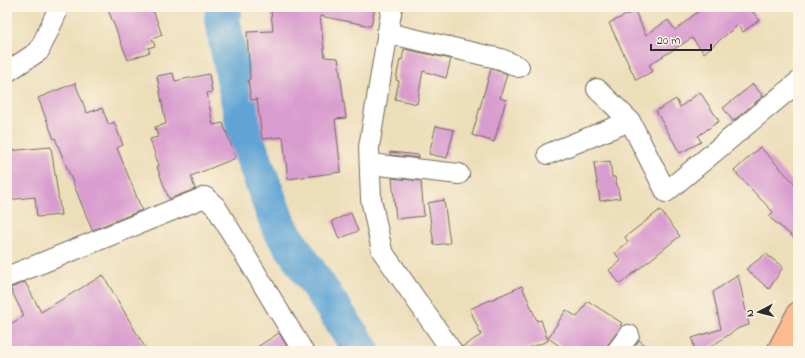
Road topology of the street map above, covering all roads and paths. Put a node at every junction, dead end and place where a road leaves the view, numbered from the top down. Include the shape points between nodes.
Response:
1 (392, 7) edge
2 (57, 12) dead end
3 (387, 33) junction
4 (519, 67) dead end
5 (7, 72) edge
6 (798, 82) edge
7 (597, 89) dead end
8 (630, 120) junction
9 (548, 154) dead end
10 (370, 164) junction
11 (459, 174) dead end
12 (7, 277) edge
13 (798, 313) edge
14 (629, 336) dead end
15 (303, 351) edge
16 (452, 351) edge
17 (617, 351) edge
18 (778, 351) edge

1 - 3 street
2 - 5 street via 39,51
3 - 4 street via 501,59
3 - 10 street via 369,147
6 - 8 street via 666,192
7 - 8 street
8 - 9 street
10 - 11 street
10 - 16 street via 371,199 382,251
12 - 15 street via 205,197 216,207
13 - 18 main road
14 - 17 street

